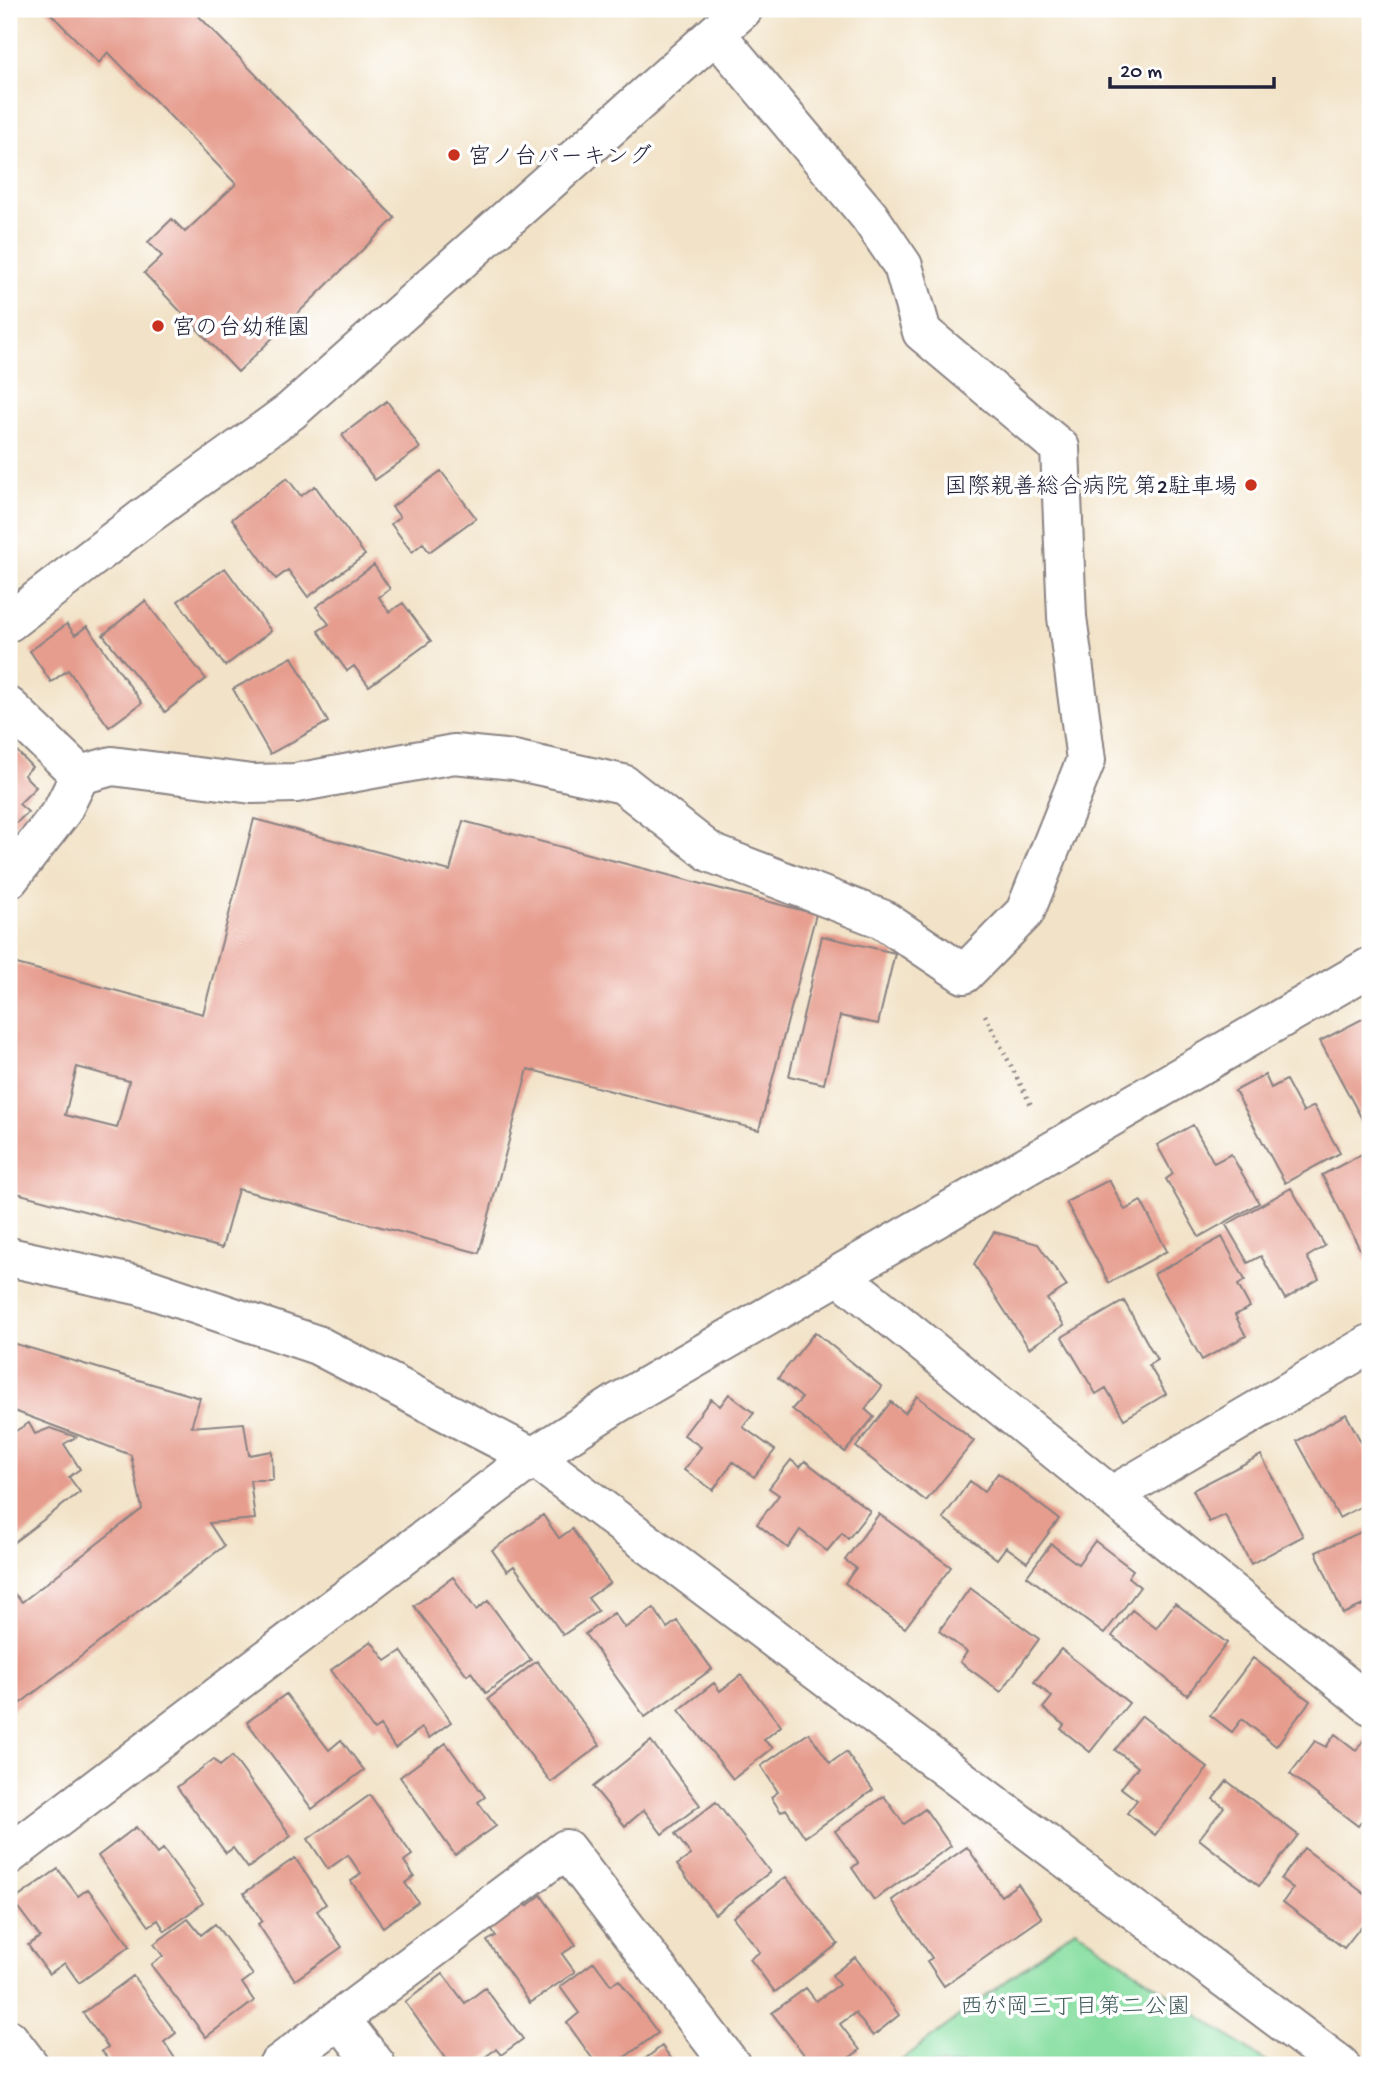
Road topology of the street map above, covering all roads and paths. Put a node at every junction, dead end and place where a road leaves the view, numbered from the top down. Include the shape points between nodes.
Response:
1 (729, 21) edge
2 (9, 622) edge
3 (9, 706) edge
4 (80, 775) junction
5 (9, 879) edge
6 (1370, 967) edge
7 (964, 974) junction
8 (1033, 1111) dead end
9 (9, 1257) edge
10 (840, 1276) junction
11 (1370, 1344) edge
12 (533, 1457) junction
13 (1111, 1496) junction
14 (1370, 1705) edge
15 (9, 1855) edge
16 (340, 2019) junction
17 (9, 2039) edge
18 (29, 2065) edge
19 (278, 2065) edge
20 (376, 2065) edge
21 (731, 2065) edge
22 (1340, 2065) edge

1 - 2 street via 291,411
1 - 7 street via 903,266 922,332 1060,448 1067,617 1086,760 1025,912
3 - 4 street
4 - 5 street via 62,811
4 - 7 street via 112,766 251,784 296,783 454,754 514,760 623,784 711,853 882,919
6 - 10 street
7 - 8 path
9 - 12 street via 141,1286 317,1345
10 - 12 street via 616,1404
10 - 13 street
11 - 13 street
12 - 15 street
12 - 22 street
13 - 14 street
16 - 19 street
16 - 20 street
16 - 21 street via 566,1849
17 - 18 street

